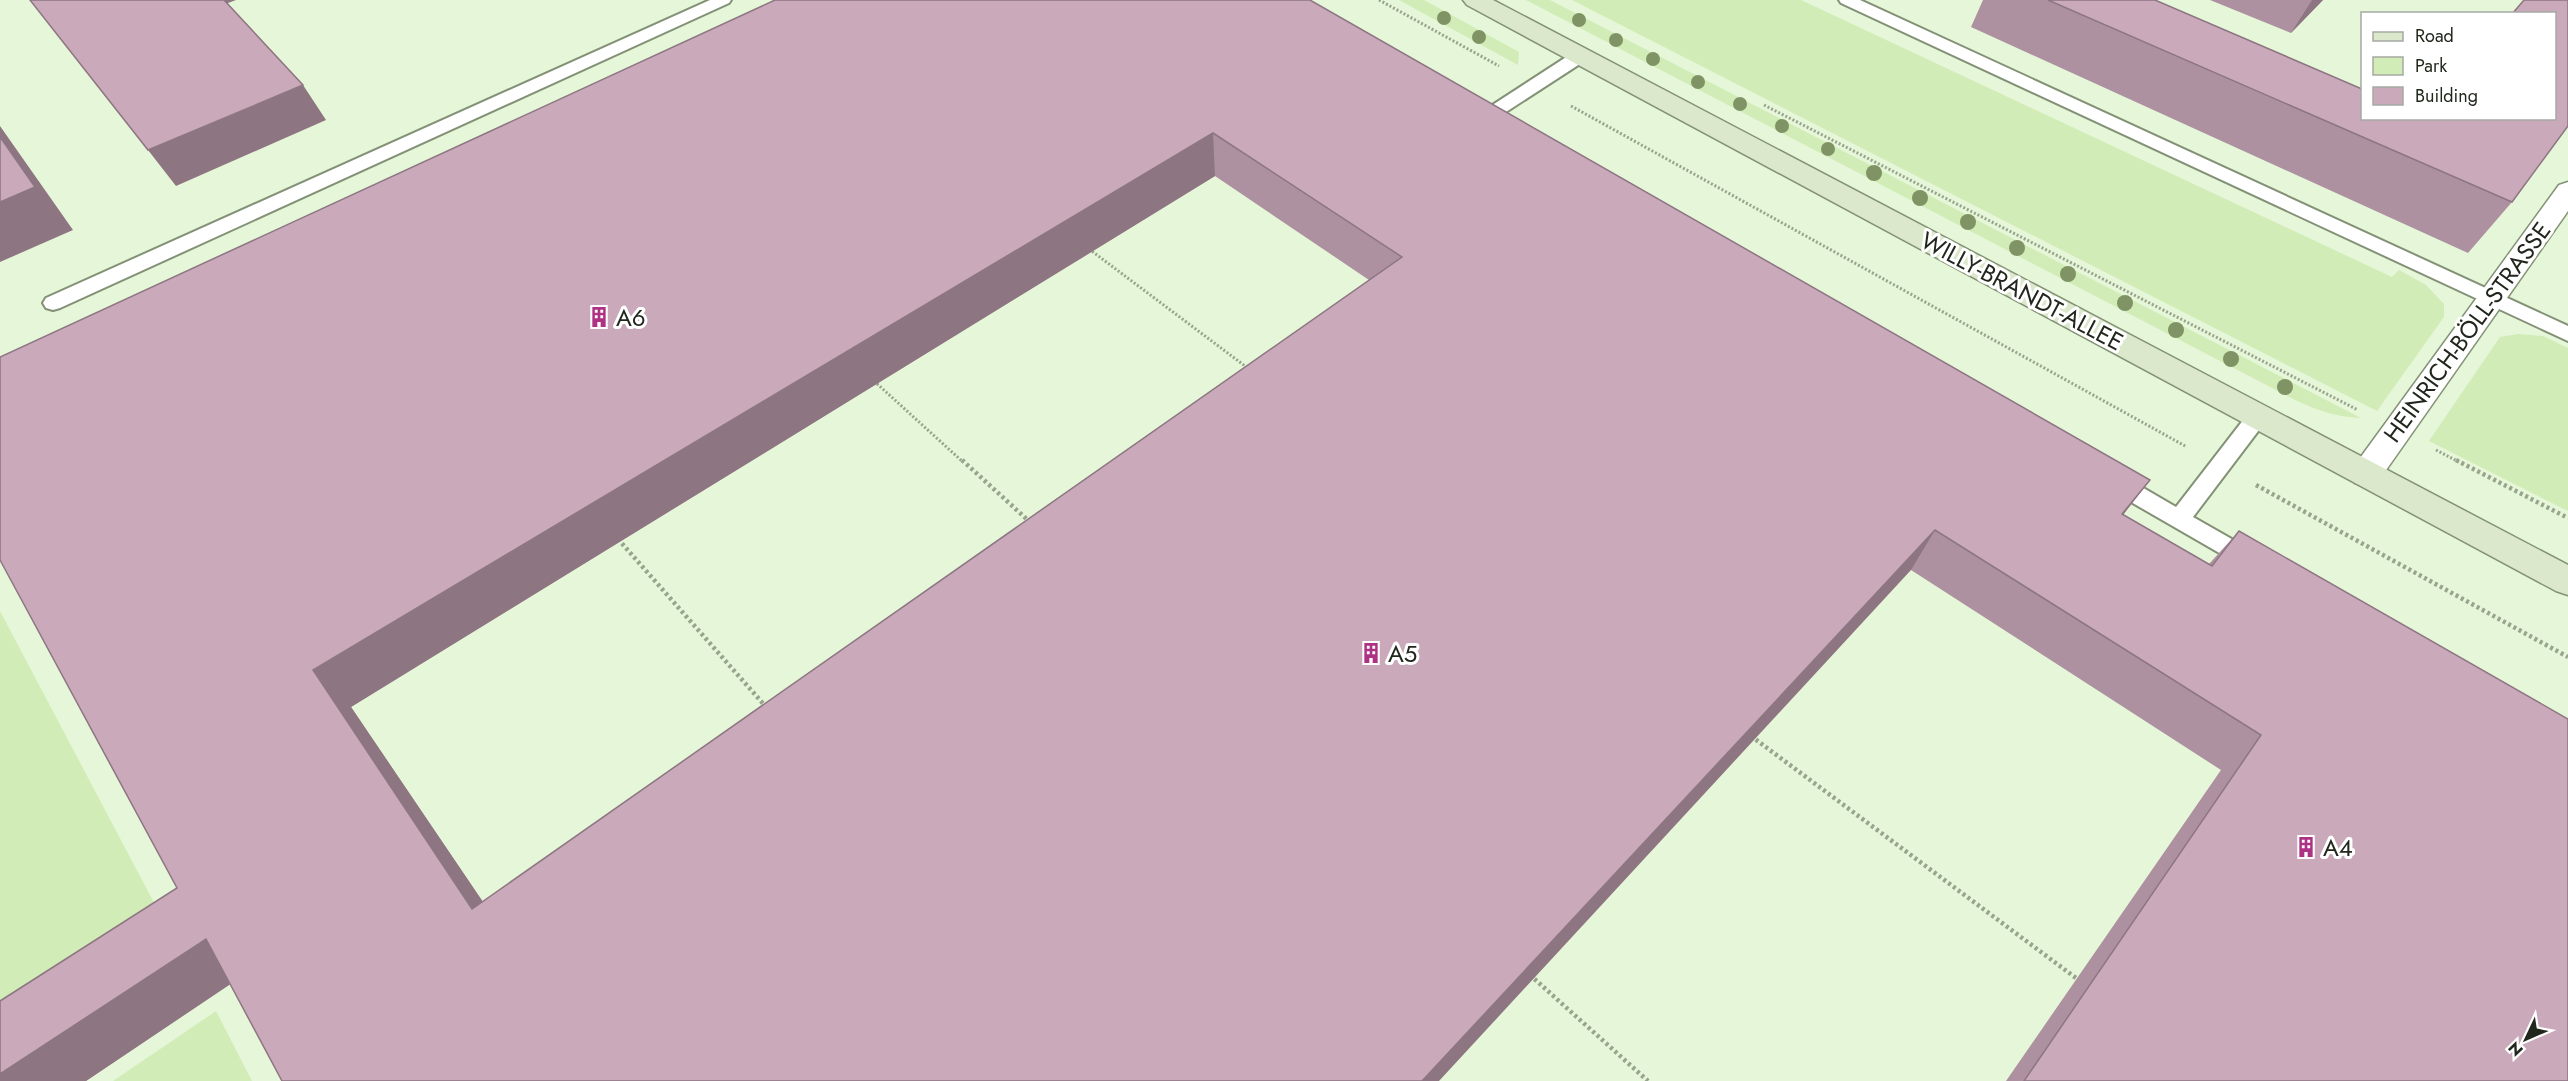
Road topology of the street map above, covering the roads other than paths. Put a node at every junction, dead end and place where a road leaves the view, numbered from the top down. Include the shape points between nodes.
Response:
1 (723, 0) edge
2 (1476, 0) edge
3 (1847, 0) edge
4 (1580, 56) junction
5 (1462, 107) edge
6 (1483, 119) junction
7 (1504, 131) edge
8 (2568, 191) edge
9 (2490, 298) junction
10 (53, 303) dead end
11 (2568, 334) edge
12 (2258, 416) junction
13 (2096, 471) edge
14 (2366, 474) junction
15 (2179, 519) junction
16 (2271, 572) edge
17 (2568, 581) edge

1 - 10 lane
2 - 4 main road, WILLY-BRANDT-ALLEE
3 - 9 lane
4 - 6 lane
4 - 12 main road, WILLY-BRANDT-ALLEE
5 - 6 lane
6 - 7 lane
8 - 9 street, HEINRICH-BÖLL-STRASSE
9 - 11 lane
9 - 14 street, HEINRICH-BÖLL-STRASSE
12 - 14 main road, WILLY-BRANDT-ALLEE
12 - 15 lane
13 - 15 lane
14 - 17 main road, WILLY-BRANDT-ALLEE
15 - 16 lane

